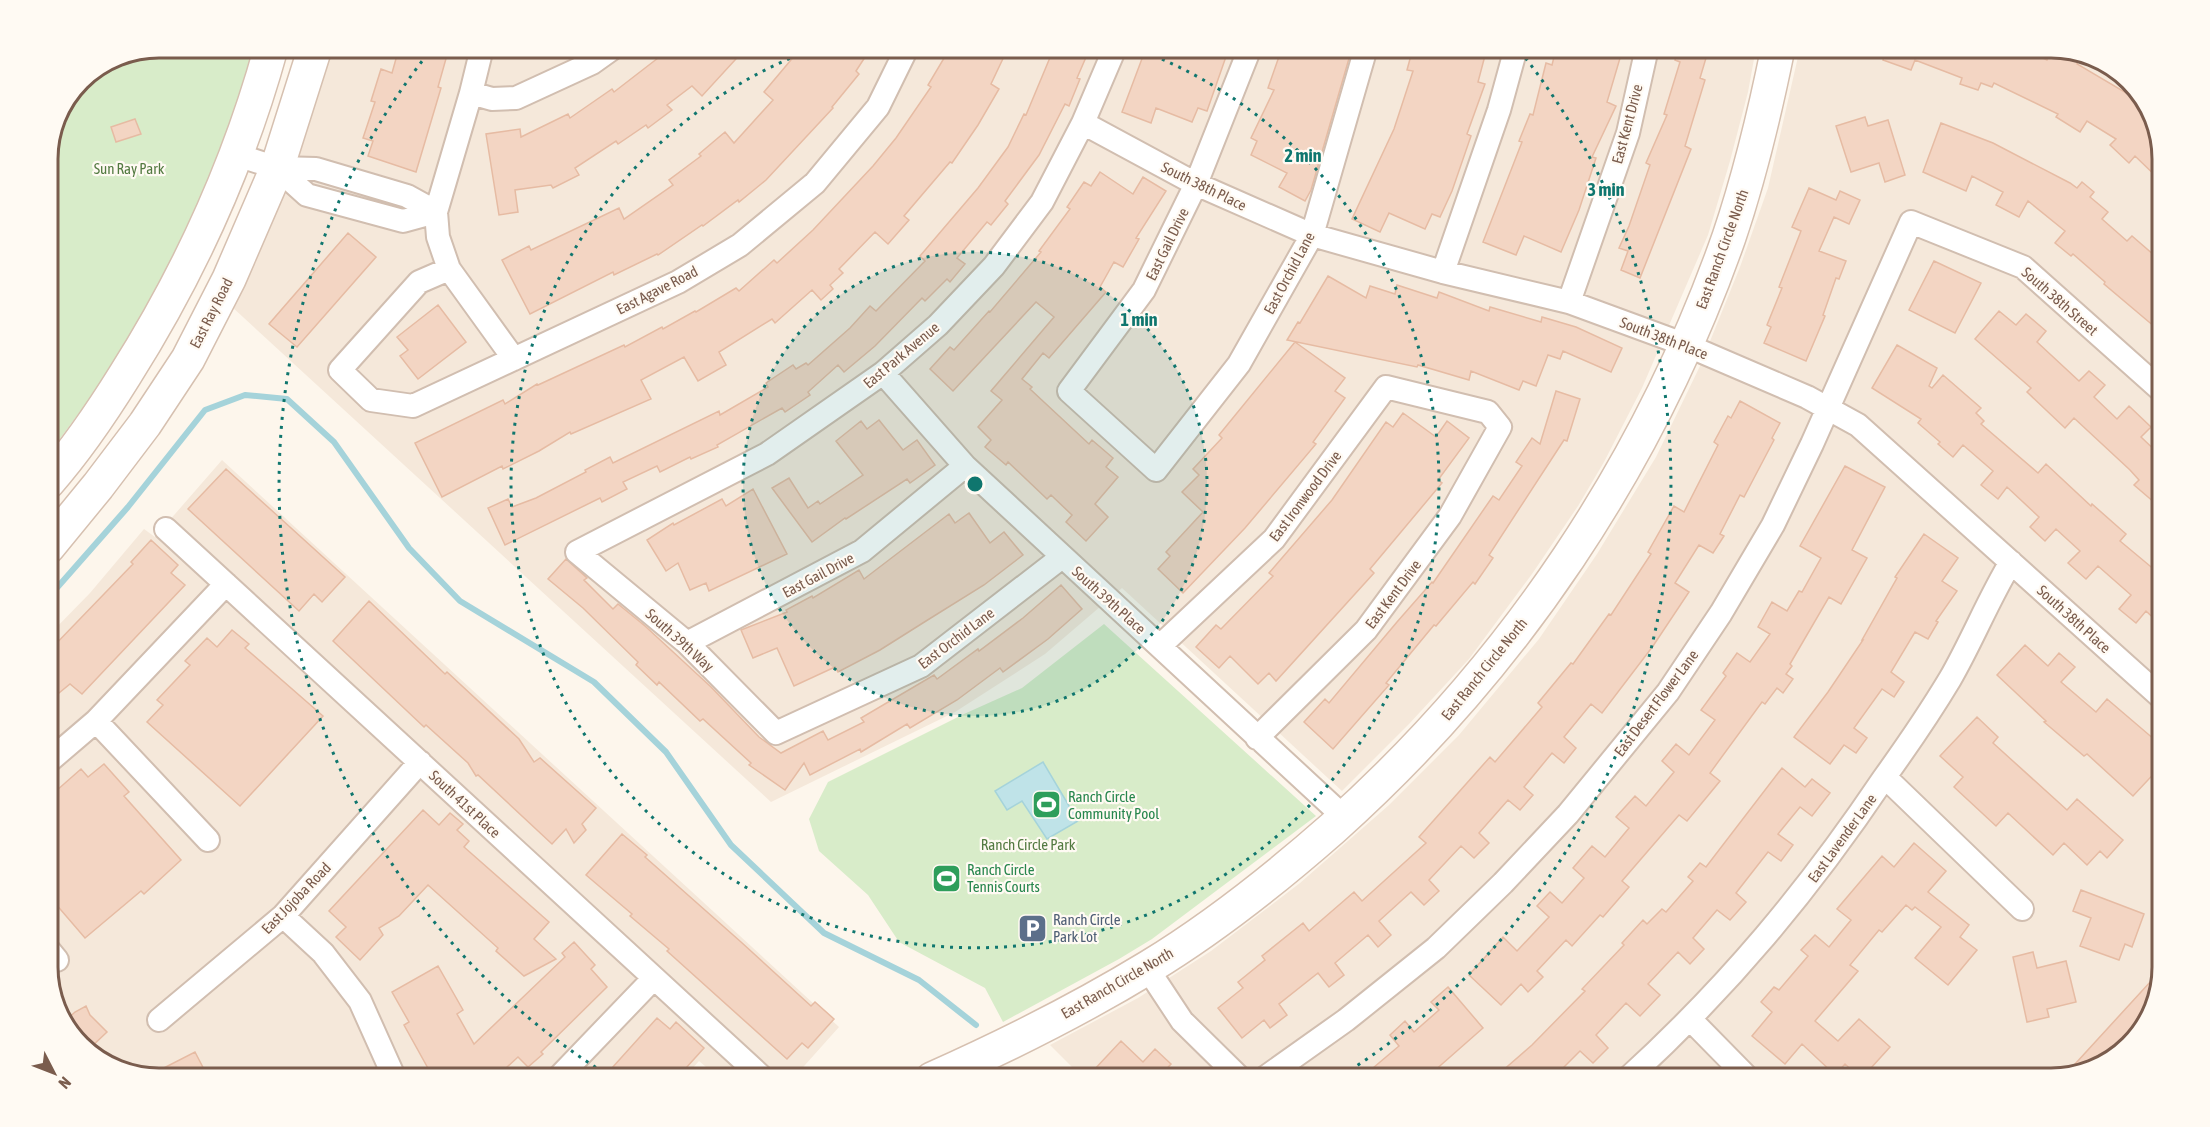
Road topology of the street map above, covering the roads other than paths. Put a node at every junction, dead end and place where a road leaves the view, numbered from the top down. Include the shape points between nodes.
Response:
1 (268, 58) edge
2 (312, 58) edge
3 (480, 58) edge
4 (599, 58) edge
5 (902, 58) edge
6 (1111, 58) edge
7 (1246, 58) edge
8 (1363, 58) edge
9 (1513, 58) edge
10 (1645, 58) edge
11 (1776, 58) edge
12 (471, 93) junction
13 (1083, 123) junction
14 (237, 155) junction
15 (277, 168) junction
16 (1196, 184) junction
17 (436, 212) junction
18 (1911, 222) joint
19 (1312, 235) junction
20 (449, 269) junction
21 (1443, 272) junction
22 (1569, 302) junction
23 (1686, 345) junction
24 (514, 359) junction
25 (883, 374) junction
26 (2151, 381) edge
27 (1386, 387) joint
28 (1828, 407) junction
29 (965, 466) junction
30 (59, 469) edge
31 (1156, 470) joint
32 (166, 528) dead end
33 (59, 533) edge
34 (578, 552) joint
35 (1062, 557) junction
36 (2011, 562) junction
37 (226, 584) junction
38 (687, 643) junction
39 (1160, 646) junction
40 (2152, 689) edge
41 (96, 721) junction
42 (776, 733) joint
43 (1257, 738) junction
44 (59, 753) edge
45 (420, 762) junction
46 (1885, 777) junction
47 (1344, 818) junction
48 (208, 840) dead end
49 (2022, 909) dead end
50 (283, 916) junction
51 (1147, 968) junction
52 (654, 978) junction
53 (159, 1020) dead end
54 (1691, 1020) junction
55 (390, 1068) edge
56 (568, 1068) edge
57 (752, 1068) edge
58 (955, 1068) edge
59 (1229, 1068) edge
60 (1278, 1068) edge
61 (1639, 1068) edge
62 (1738, 1068) edge

1 - 14 street
2 - 15 street, East Ray Road
3 - 12 street
4 - 12 street via 516,98 492,99
5 - 24 street, East Agave Road via 878,107 815,183 740,245 678,282
6 - 13 street, East Park Avenue
7 - 16 street, East Gail Drive
8 - 19 street, East Orchid Lane
9 - 21 street
10 - 22 street, East Kent Drive via 1628,133
11 - 23 street, East Ranch Circle North via 1729,237
12 - 17 street
13 - 16 street, South 38th Place
13 - 25 street, East Park Avenue via 1042,202 994,266 938,326
14 - 15 street
14 - 30 street via 188,266 151,334
15 - 17 street via 307,195 317,198 403,221
15 - 33 street, East Ray Road via 229,279 188,360 111,469
16 - 19 street, South 38th Place
16 - 31 street, East Gail Drive via 1144,290 1069,391
17 - 20 street via 438,237
18 - 26 street, South 38th Street via 2023,267
18 - 28 street, East Desert Flower Lane
19 - 21 street, South 38th Place
19 - 31 street, East Orchid Lane via 1239,364
20 - 24 street
20 - 24 street, East Agave Road via 419,282 340,370 371,400 413,406
21 - 22 street, South 38th Place
22 - 23 street, South 38th Place
23 - 28 street, South 38th Place
23 - 47 street, East Ranch Circle North via 1611,491 1544,596 1428,737
25 - 29 street, South 39th Place
25 - 34 street, East Park Avenue via 767,453
27 - 39 street, East Ironwood Drive via 1274,539
27 - 43 street, East Kent Drive via 1488,412 1500,426 1450,516 1366,630
28 - 36 street, South 38th Place via 1858,425
28 - 60 street, East Desert Flower Lane via 1773,525 1721,613 1668,692 1568,814 1436,948
29 - 35 street, South 39th Place
29 - 38 street, East Gail Drive via 862,551
32 - 37 street, South 41st Place
34 - 38 street, South 39th Way
35 - 39 street, South 39th Place
35 - 42 street, East Orchid Lane via 921,666
36 - 40 street, South 38th Place
36 - 46 street, East Lavender Lane via 1951,678
37 - 41 street
37 - 45 street, South 41st Place
38 - 42 street, South 39th Way
39 - 43 street, South 39th Place
41 - 44 street
41 - 48 street
43 - 47 street, South 39th Place
45 - 50 street, East Jojoba Road
45 - 52 street, South 41st Place
46 - 49 street
46 - 54 street, East Lavender Lane via 1848,834 1781,920
47 - 51 street, East Ranch Circle North via 1257,892
50 - 53 street, East Jojoba Road
50 - 55 street via 324,953 360,1001
51 - 58 street, East Ranch Circle North
51 - 59 street via 1182,1021
52 - 56 street
52 - 57 street, South 41st Place
54 - 61 street, East Lavender Lane
54 - 62 street

